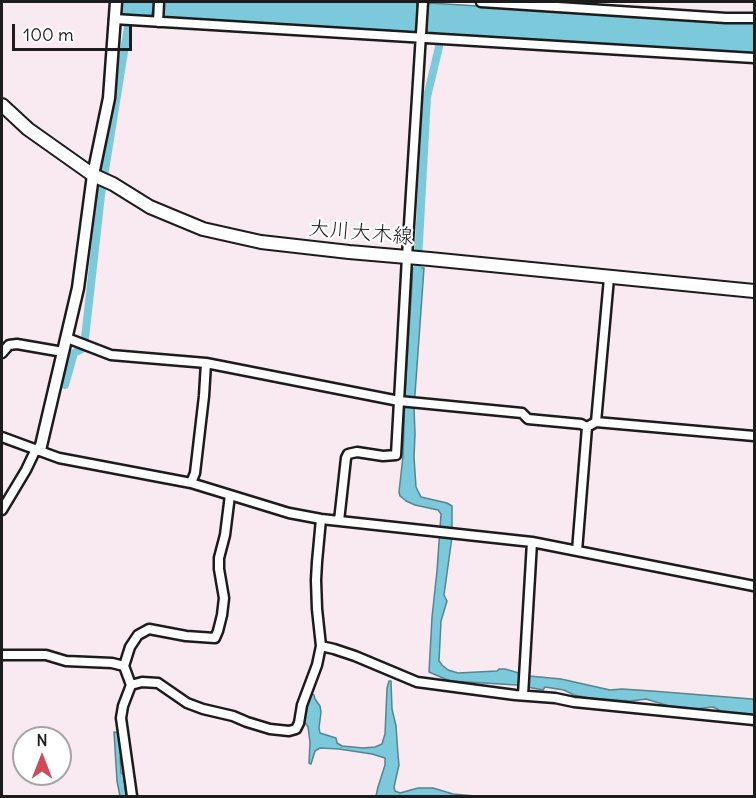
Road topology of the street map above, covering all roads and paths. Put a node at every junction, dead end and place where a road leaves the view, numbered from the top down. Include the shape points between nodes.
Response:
1 (116, 2) edge
2 (159, 2) edge
3 (423, 2) edge
4 (481, 2) edge
5 (754, 18) edge
6 (117, 20) junction
7 (158, 20) junction
8 (422, 36) junction
9 (754, 58) edge
10 (2, 105) edge
11 (95, 176) junction
12 (406, 257) junction
13 (609, 278) junction
14 (754, 291) edge
15 (67, 338) junction
16 (63, 352) junction
17 (2, 353) edge
18 (207, 363) junction
19 (400, 401) junction
20 (596, 422) junction
21 (587, 427) junction
22 (754, 436) edge
23 (2, 437) edge
24 (38, 450) junction
25 (191, 483) junction
26 (230, 495) junction
27 (2, 510) edge
28 (321, 519) junction
29 (339, 521) junction
30 (532, 542) junction
31 (577, 551) junction
32 (754, 586) edge
33 (321, 646) junction
34 (2, 655) edge
35 (124, 666) junction
36 (131, 685) junction
37 (524, 693) junction
38 (754, 720) edge
39 (132, 796) edge

1 - 6 street
2 - 7 street
3 - 8 street
4 - 5 street
6 - 7 street
6 - 11 street
7 - 8 street
8 - 9 street
8 - 12 street
10 - 11 main road, 大川大木線 via 28,129
11 - 12 main road, 大川大木線 via 150,207 203,230 261,242
11 - 15 street
12 - 13 main road, 大川大木線
12 - 19 street
13 - 14 main road, 大川大木線
13 - 20 street
15 - 16 street
15 - 18 street via 111,355
16 - 17 street via 17,344 9,345
16 - 24 street
18 - 19 street
18 - 25 street
19 - 21 street via 522,413 528,419
19 - 29 street via 396,455 348,454
20 - 21 street
20 - 22 street
21 - 31 street
23 - 24 street
24 - 25 street via 59,458
24 - 27 street
25 - 26 street
26 - 28 street
26 - 35 street via 219,558 224,598 215,638 149,628 130,647
28 - 29 street
28 - 33 street via 316,580
29 - 30 street
30 - 31 street
30 - 37 street
31 - 32 street
33 - 36 street via 297,729 289,731 203,709 158,683
33 - 37 street via 417,682
34 - 35 street via 46,655 66,661
35 - 36 street
36 - 39 street via 121,718
37 - 38 street via 574,702

